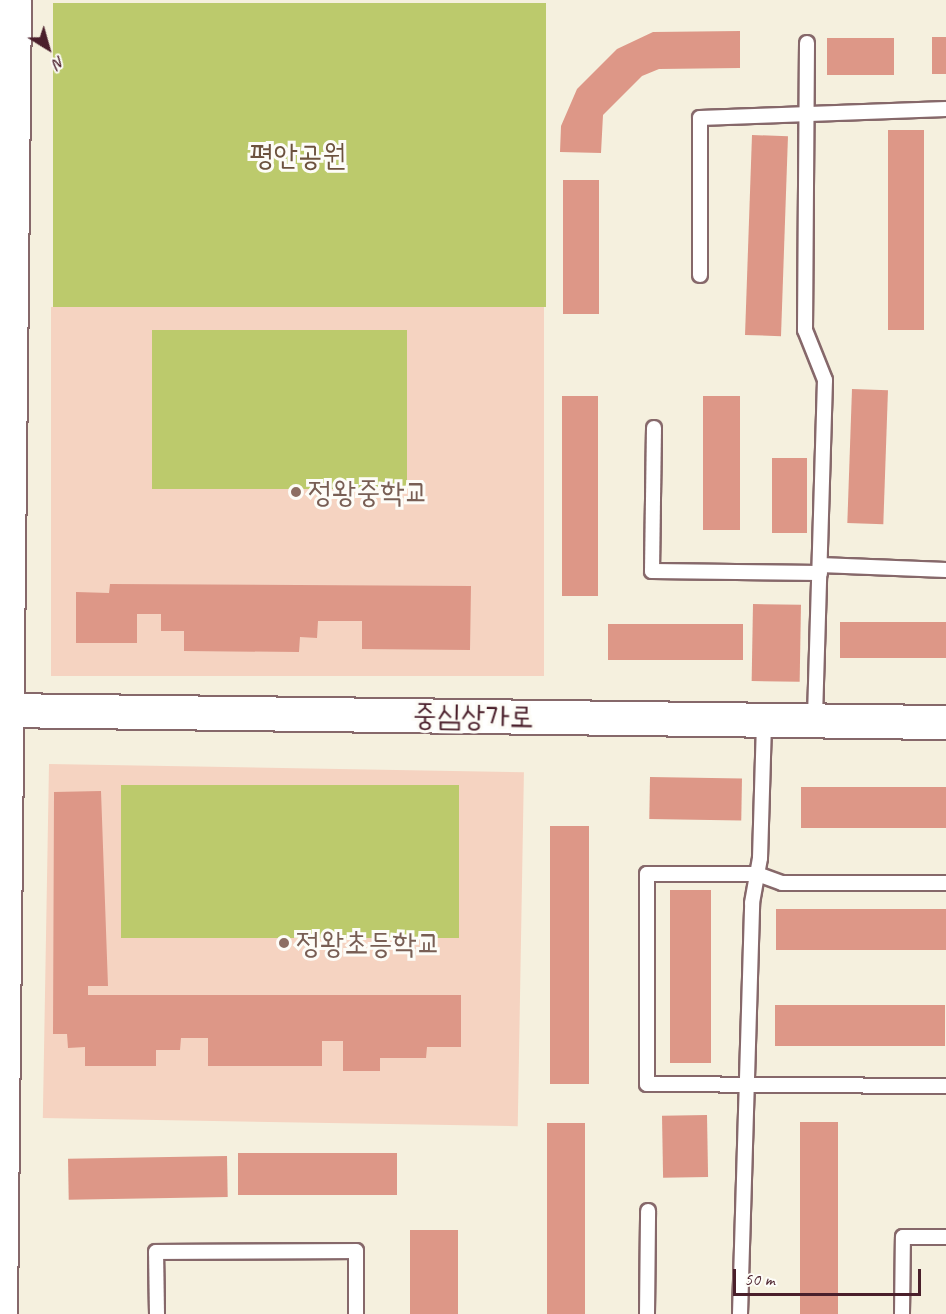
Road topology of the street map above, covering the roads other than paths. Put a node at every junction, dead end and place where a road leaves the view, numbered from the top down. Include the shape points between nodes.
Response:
1 (14, 0) edge
2 (807, 43) dead end
3 (946, 109) edge
4 (807, 118) junction
5 (700, 275) dead end
6 (5, 330) edge
7 (654, 428) dead end
8 (820, 569) junction
9 (946, 570) edge
10 (3, 710) edge
11 (764, 720) junction
12 (815, 721) junction
13 (946, 722) edge
14 (757, 874) junction
15 (946, 883) edge
16 (747, 1083) junction
17 (946, 1086) edge
18 (1, 1095) edge
19 (648, 1211) dead end
20 (946, 1237) edge
21 (0, 1314) edge
22 (157, 1314) edge
23 (356, 1314) edge
24 (647, 1314) edge
25 (740, 1314) edge
26 (902, 1314) edge

1 - 6 street
2 - 4 lane
3 - 4 lane
4 - 5 lane via 700,118
4 - 8 lane via 806,330 825,380
6 - 10 street
7 - 8 lane via 652,572
8 - 9 lane
8 - 12 lane
10 - 11 street, 중심상가로
10 - 18 street
11 - 12 street, 중심상가로
11 - 14 lane
12 - 13 street, 중심상가로
14 - 15 lane via 782,883
14 - 16 lane
14 - 16 lane via 646,874 647,1084
16 - 17 lane
16 - 25 lane
18 - 21 street
19 - 24 lane
20 - 26 lane via 903,1237
22 - 23 lane via 156,1252 356,1251

